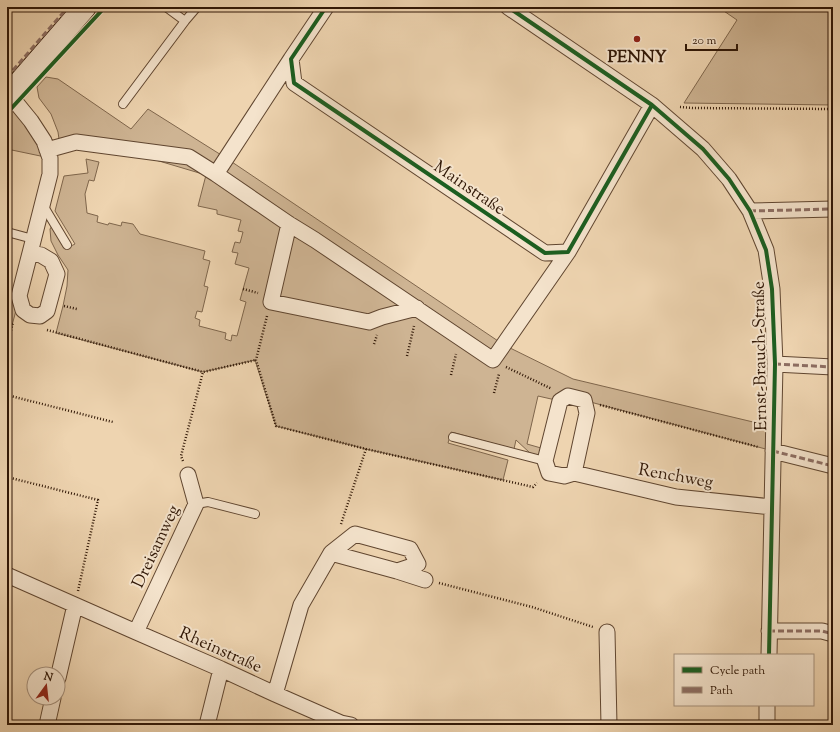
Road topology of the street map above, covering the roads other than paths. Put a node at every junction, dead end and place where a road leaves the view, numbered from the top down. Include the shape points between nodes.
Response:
1 (85, 7) edge
2 (166, 7) edge
3 (197, 7) edge
4 (326, 7) edge
5 (508, 7) edge
6 (185, 21) junction
7 (291, 59) junction
8 (8, 95) edge
9 (123, 104) dead end
10 (652, 105) junction
11 (47, 150) junction
12 (216, 174) junction
13 (42, 204) junction
14 (833, 209) edge
15 (750, 211) junction
16 (289, 224) junction
17 (7, 232) edge
18 (67, 245) dead end
19 (32, 246) joint
20 (568, 252) junction
21 (417, 308) junction
22 (775, 364) junction
23 (833, 367) edge
24 (453, 437) dead end
25 (773, 451) junction
26 (833, 466) edge
27 (547, 467) junction
28 (574, 473) junction
29 (188, 475) road end
30 (196, 504) junction
31 (772, 508) junction
32 (256, 514) dead end
33 (331, 553) junction
34 (397, 571) junction
35 (7, 575) edge
36 (425, 580) road end
37 (75, 605) junction
38 (769, 631) junction
39 (136, 632) junction
40 (607, 632) road end
41 (833, 634) edge
42 (769, 654) edge
43 (61, 666) edge
44 (221, 669) junction
45 (274, 694) junction
46 (51, 706) edge
47 (768, 706) edge
48 (47, 725) edge
49 (207, 725) edge
50 (351, 725) edge
51 (609, 725) edge
52 (767, 725) edge

1 - 8 main road
2 - 6 lane
3 - 6 lane
4 - 7 street
5 - 10 street, Ernst-Brauch-Straße
6 - 9 lane
7 - 12 street
7 - 20 street, Mainstraße via 294,83 545,253
8 - 11 street via 31,121
10 - 15 street, Ernst-Brauch-Straße via 703,149 729,179
10 - 20 street
11 - 12 street via 76,142 189,157
11 - 13 street via 50,174
12 - 16 street
13 - 18 lane
13 - 19 street
14 - 15 street
15 - 22 street, Ernst-Brauch-Straße via 766,250 772,289
16 - 21 street
16 - 21 street via 271,302 369,322
17 - 19 lane
20 - 21 street via 498,362
22 - 23 street, Ernst-Brauch-Straße
22 - 25 street, Ernst-Brauch-Straße
24 - 27 lane
25 - 26 street, Ernst-Brauch-Straße
25 - 31 street, Ernst-Brauch-Straße
27 - 28 street, Renchweg via 564,476
27 - 28 street via 560,401 568,396 584,400 587,413
28 - 31 street, Renchweg via 676,497
29 - 30 street, Dreisamweg
30 - 32 lane via 208,502
30 - 39 street, Dreisamweg
31 - 38 street, Ernst-Brauch-Straße
33 - 34 street
33 - 34 street via 355,534 410,549 418,564
33 - 45 street via 301,605
34 - 36 street
35 - 37 street, Rheinstraße
37 - 39 street, Rheinstraße
37 - 43 street
38 - 41 street via 822,631
38 - 42 street, Ernst-Brauch-Straße
39 - 44 street, Rheinstraße
40 - 51 street
44 - 45 street, Rheinstraße
44 - 49 street
45 - 50 street, Rheinstraße
46 - 48 street
47 - 52 street

